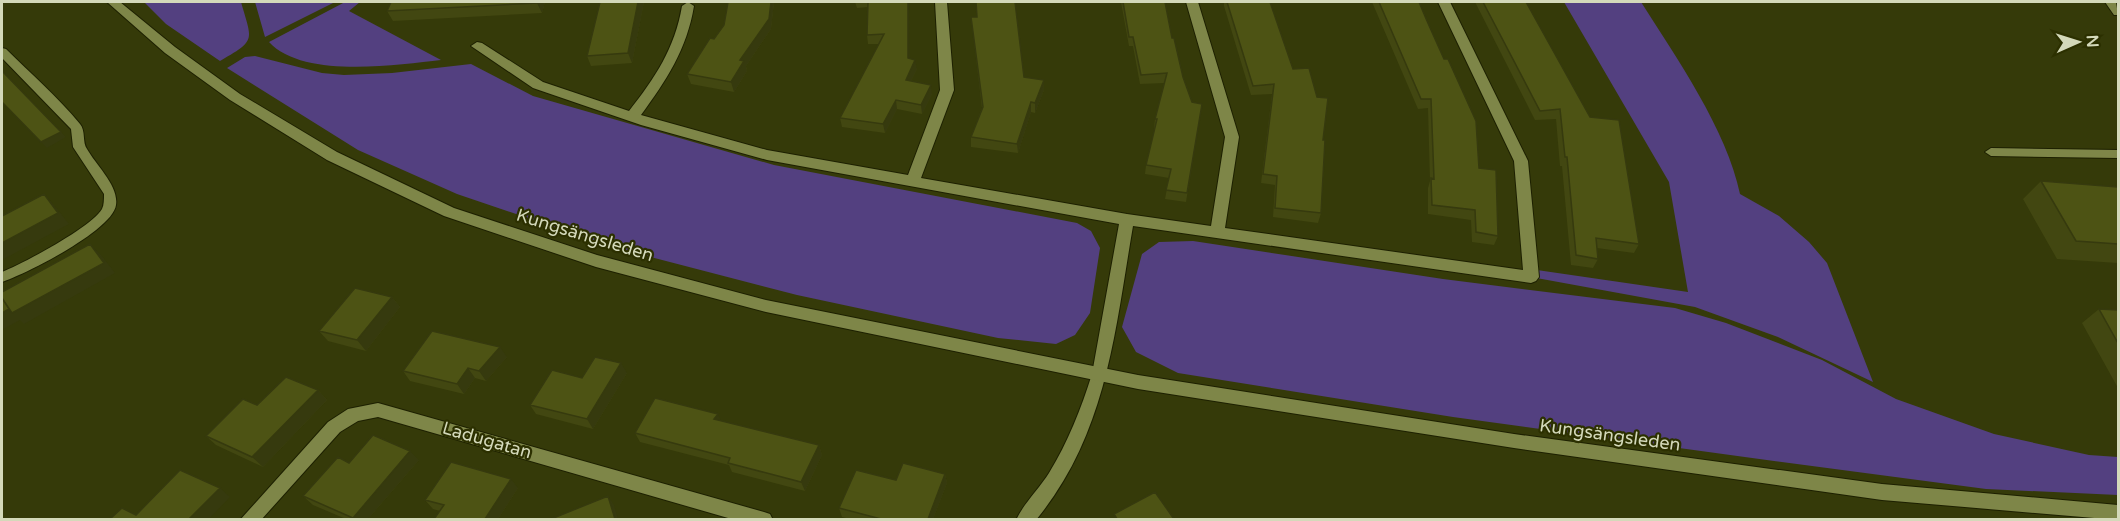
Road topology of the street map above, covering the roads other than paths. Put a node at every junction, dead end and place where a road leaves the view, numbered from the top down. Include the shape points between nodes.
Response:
1 (113, 2) edge
2 (941, 2) edge
3 (1192, 2) edge
4 (1444, 2) edge
5 (2111, 2) edge
6 (688, 6) dead end
7 (2118, 12) edge
8 (477, 46) dead end
9 (2, 52) edge
10 (633, 117) junction
11 (1991, 152) dead end
12 (2118, 154) edge
13 (913, 181) junction
14 (1127, 220) junction
15 (1217, 233) junction
16 (2, 277) edge
17 (1100, 374) junction
18 (2118, 513) edge
19 (249, 519) edge
20 (764, 519) edge
21 (1025, 519) edge

1 - 17 street, Kungsängsleden via 235,97 332,156 448,212 596,261 766,306
2 - 13 street via 947,90
3 - 15 street via 1232,137
4 - 15 street via 1521,161 1531,278
5 - 7 lane
6 - 10 street via 685,31 669,69
8 - 10 street via 538,85
9 - 16 lane via 76,128 79,147 110,194 108,212 96,224
10 - 13 street via 766,155
11 - 12 lane
13 - 14 street
14 - 15 street
14 - 17 street
17 - 18 street, Kungsängsleden via 1514,441 1882,492
17 - 21 street via 1070,453 1045,497
19 - 20 street, Ladugatan via 334,427 354,414 378,410

